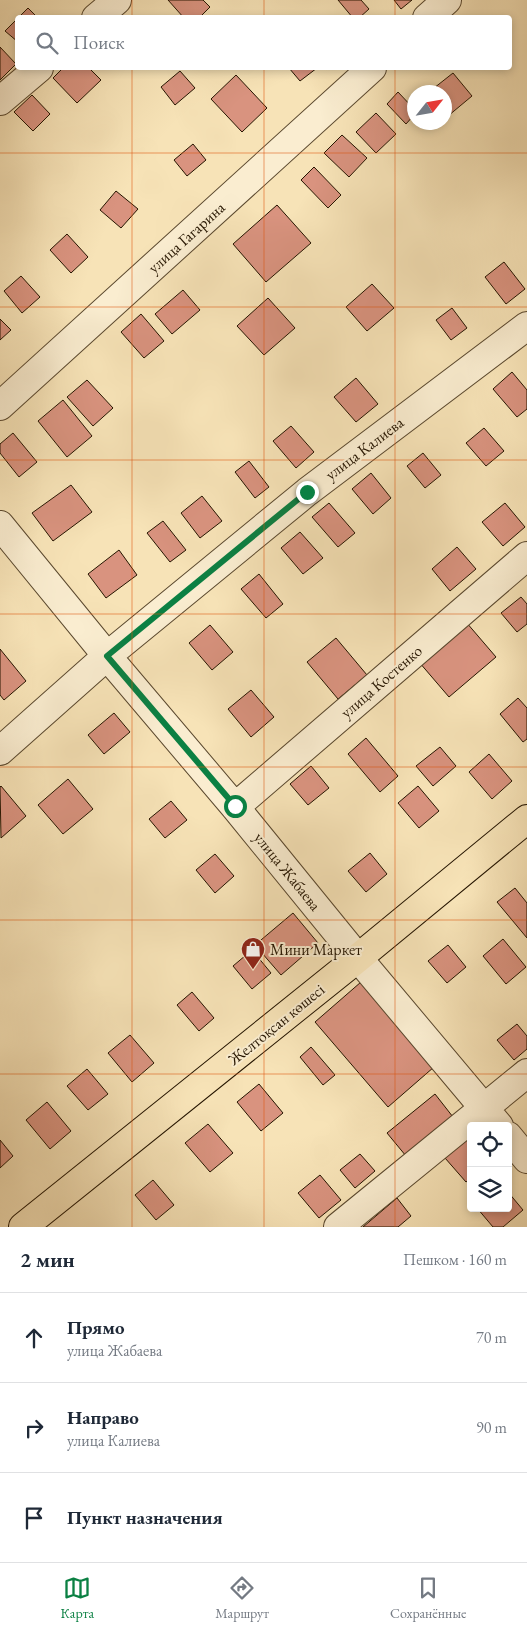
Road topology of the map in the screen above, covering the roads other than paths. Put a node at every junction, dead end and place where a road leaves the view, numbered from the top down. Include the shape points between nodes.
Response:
1 (117, 0) edge
2 (447, 0) edge
3 (100, 15) edge
4 (431, 15) edge
5 (37, 70) edge
6 (370, 70) edge
7 (0, 101) edge
8 (527, 326) edge
9 (0, 406) edge
10 (0, 524) edge
11 (527, 556) edge
12 (107, 656) junction
13 (0, 751) edge
14 (235, 806) junction
15 (527, 818) edge
16 (358, 958) junction
17 (527, 1073) edge
18 (492, 1117) edge
19 (512, 1141) edge
20 (527, 1159) edge
21 (23, 1227) edge
22 (338, 1227) edge

1 - 3 street
2 - 4 street
5 - 7 street
6 - 9 street, улица Гагарина
8 - 12 street, улица Калиева via 307,492
10 - 12 street, улица Жабаева
11 - 14 street, улица Костенко
12 - 13 street, улица Калиева
12 - 14 street, улица Жабаева
14 - 16 street, улица Жабаева
15 - 16 main road, Желтоқсан көшесі
16 - 18 street, улица Жабаева
16 - 21 main road, Желтоқсан көшесі
17 - 18 street
18 - 22 street
19 - 20 street

